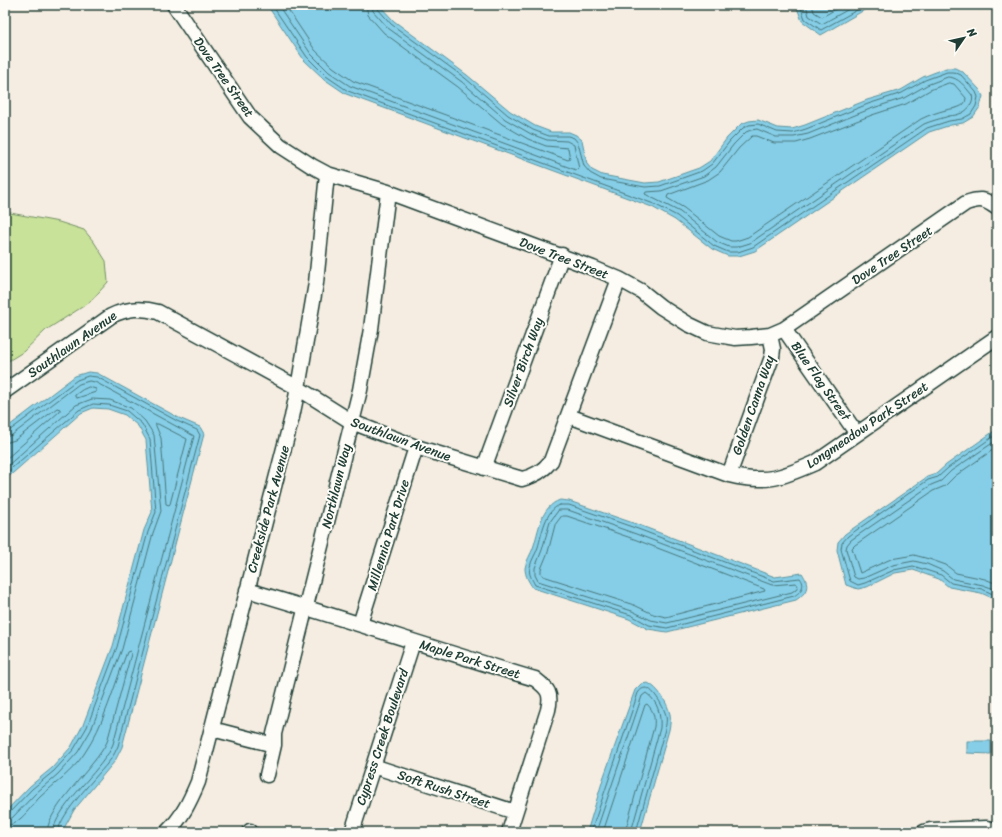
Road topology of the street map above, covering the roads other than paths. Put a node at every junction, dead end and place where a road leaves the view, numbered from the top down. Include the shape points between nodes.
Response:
1 (174, 5) edge
2 (327, 174) junction
3 (388, 192) junction
4 (992, 204) edge
5 (562, 255) junction
6 (619, 279) junction
7 (784, 329) junction
8 (770, 335) junction
9 (997, 337) edge
10 (298, 388) junction
11 (5, 391) edge
12 (569, 416) junction
13 (352, 422) junction
14 (857, 434) junction
15 (416, 447) junction
16 (484, 468) junction
17 (729, 475) junction
18 (247, 590) junction
19 (305, 607) junction
20 (360, 624) junction
21 (413, 642) junction
22 (212, 729) junction
23 (274, 745) junction
24 (373, 766) junction
25 (267, 776) dead end
26 (516, 812) junction
27 (997, 830) edge
28 (167, 832) edge
29 (352, 832) edge
30 (509, 832) edge
31 (924, 832) edge

1 - 2 street, Dove Tree Street via 250,117 281,146
2 - 3 street, Dove Tree Street
2 - 10 street, Creekside Park Avenue via 316,283
3 - 5 street, Dove Tree Street
3 - 13 street, Northlawn Way via 371,329
4 - 7 street, Dove Tree Street via 977,200 966,203
5 - 6 street, Dove Tree Street
5 - 16 street, Silver Birch Way
6 - 8 street, Dove Tree Street via 688,324 708,333 735,338
6 - 12 street, Southlawn Avenue
7 - 8 street, Dove Tree Street
7 - 14 street, Blue Flag Street
8 - 17 street, Golden Canna Way via 772,357
9 - 14 street, Longmeadow Park Street
10 - 11 street, Southlawn Avenue via 158,312 147,308 134,308 111,316
10 - 13 street, Southlawn Avenue
10 - 18 street, Creekside Park Avenue
12 - 16 street, Southlawn Avenue via 552,461 543,471 522,479
12 - 17 street, Longmeadow Park Street
13 - 15 street, Southlawn Avenue
13 - 19 street, Northlawn Way
14 - 17 street, Longmeadow Park Street via 814,463 787,475 764,480
15 - 16 street, Southlawn Avenue
15 - 20 street, Millennia Park Drive
18 - 19 street, Maple Park Street
18 - 22 street, Creekside Park Avenue
19 - 20 street, Maple Park Street
19 - 23 street, Northlawn Way via 274,734
20 - 21 street, Maple Park Street
21 - 24 street, Cypress Creek Boulevard
21 - 26 street, Maple Park Street via 535,679 546,688 551,700
22 - 23 street
22 - 28 street, Creekside Park Avenue via 198,782 189,804
23 - 25 street, Northlawn Way
24 - 26 street, Soft Rush Street
24 - 29 street, Cypress Creek Boulevard
26 - 30 street, Maple Park Street
27 - 31 street via 987,828

